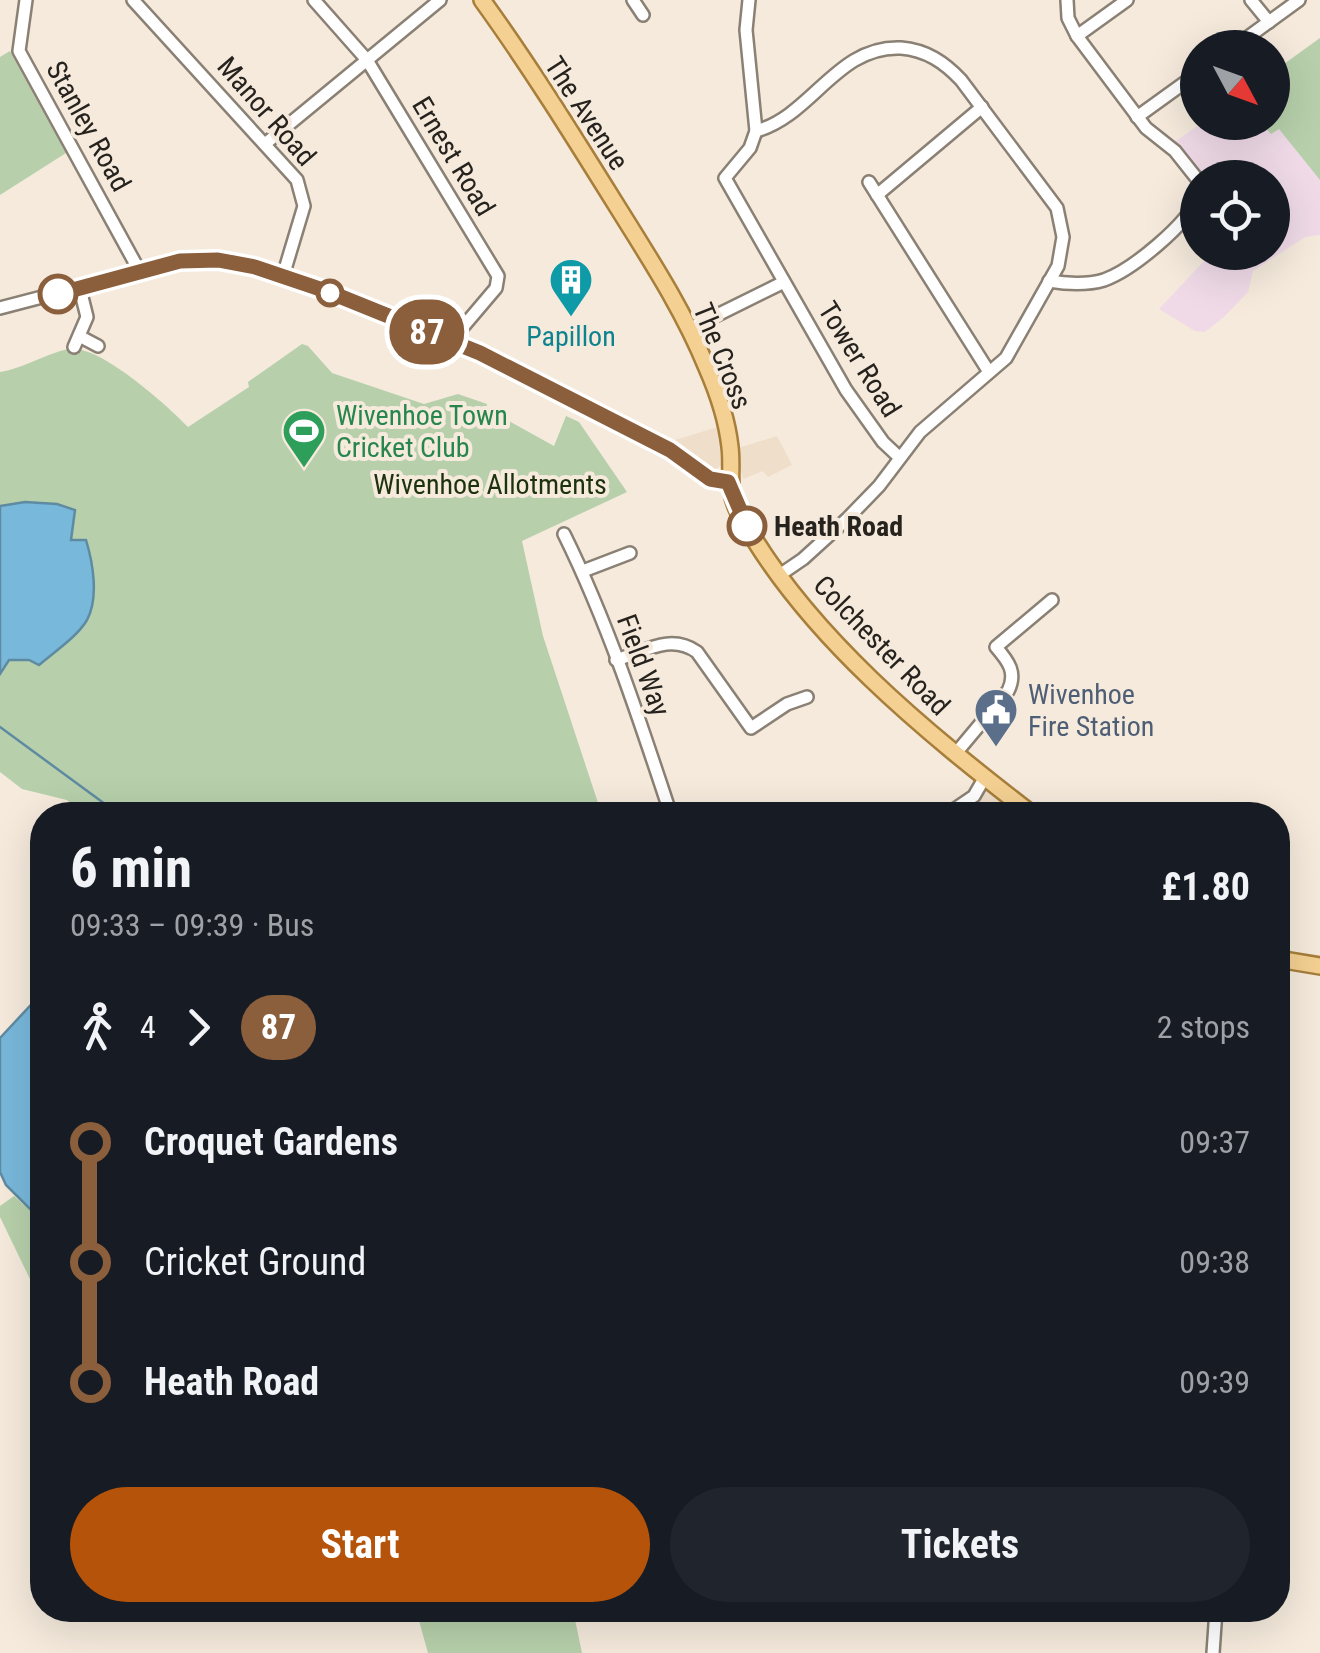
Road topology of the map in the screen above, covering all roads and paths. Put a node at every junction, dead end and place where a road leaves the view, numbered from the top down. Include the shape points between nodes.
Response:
1 (26, 0) edge
2 (133, 0) edge
3 (314, 0) edge
4 (440, 0) edge
5 (482, 0) edge
6 (749, 0) edge
7 (1067, 0) edge
8 (1127, 0) edge
9 (1251, 0) edge
10 (1298, 0) edge
11 (1269, 22) junction
12 (1258, 30) edge
13 (1076, 36) junction
14 (367, 60) junction
15 (1180, 86) edge
16 (982, 108) junction
17 (1137, 116) junction
18 (756, 131) junction
19 (266, 144) junction
20 (1182, 160) edge
21 (869, 182) dead end
22 (877, 194) junction
23 (1180, 223) edge
24 (647, 255) joint
25 (140, 272) junction
26 (283, 276) junction
27 (784, 282) junction
28 (1049, 282) junction
29 (80, 289) junction
30 (0, 308) edge
31 (689, 328) junction
32 (450, 340) junction
33 (98, 346) dead end
34 (989, 372) junction
35 (899, 457) junction
36 (728, 482) junction
37 (564, 534) dead end
38 (630, 553) dead end
39 (582, 571) junction
40 (780, 574) junction
41 (1052, 600) dead end
42 (616, 660) junction
43 (807, 697) dead end
44 (956, 753) junction
45 (985, 778) junction
46 (666, 802) edge
47 (965, 802) edge
48 (1016, 802) edge
49 (1290, 961) edge
50 (1320, 966) edge
51 (1215, 1622) edge
52 (1213, 1653) edge

1 - 25 street, Stanley Road via 19,51
2 - 19 street, Manor Road
3 - 14 street, Ernest Road
4 - 14 street
5 - 24 main road, The Avenue
6 - 18 street
7 - 13 street
8 - 13 street
9 - 11 street
10 - 11 street
11 - 12 street
13 - 17 street
14 - 19 street
14 - 32 street, Ernest Road via 498,276 496,288
15 - 17 street
16 - 18 street via 931,56 888,48 853,59 780,120
16 - 22 street
16 - 28 street via 1057,208 1063,247
17 - 20 street
18 - 27 street, Tower Road via 725,178
19 - 26 street, Manor Road via 303,194
21 - 22 street
22 - 34 street
23 - 28 street via 1117,274 1085,284
24 - 31 main road, The Cross
25 - 26 street via 218,260
25 - 29 street
26 - 32 street
27 - 31 street
27 - 35 street, Tower Road via 861,412
28 - 34 street via 1012,350
29 - 30 street
29 - 33 street via 87,317 78,342
31 - 36 main road, The Cross via 725,420
32 - 36 street via 670,450 710,479
34 - 35 street
35 - 40 street via 859,507
36 - 40 main road, Colchester Road via 738,511
37 - 39 street, Field Way
38 - 39 street
39 - 42 street, Field Way
40 - 44 main road, Colchester Road via 866,674
41 - 44 street via 996,647 1013,680
42 - 43 street via 666,643 688,645 751,728
42 - 46 street, Field Way
44 - 45 main road, Colchester Road
45 - 47 street
45 - 48 main road, Colchester Road
49 - 50 main road
51 - 52 street

